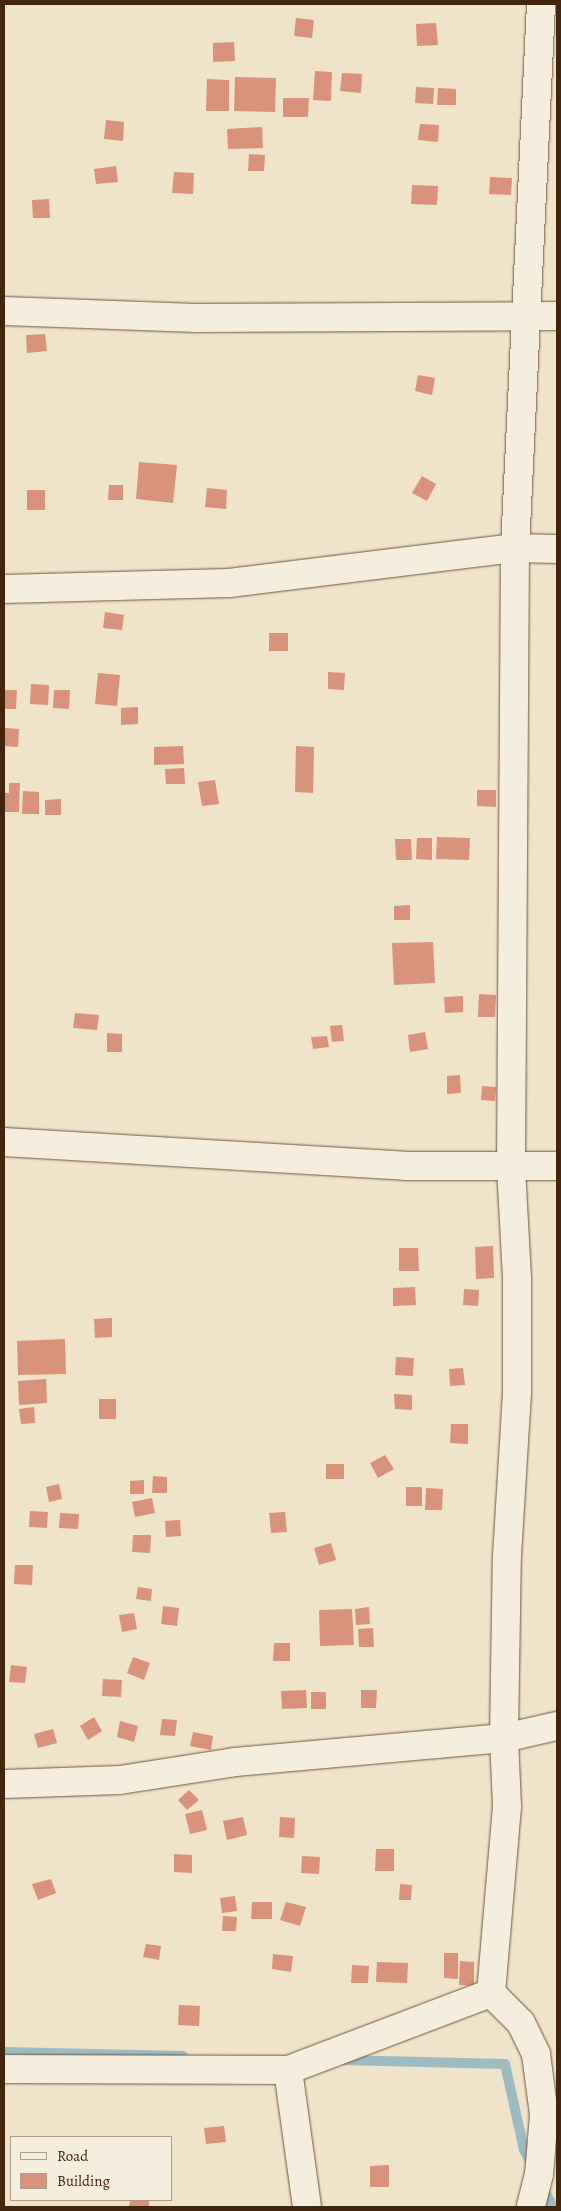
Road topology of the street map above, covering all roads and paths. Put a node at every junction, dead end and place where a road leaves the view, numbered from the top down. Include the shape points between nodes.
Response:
1 (541, 4) edge
2 (4, 311) edge
3 (557, 316) edge
4 (526, 318) junction
5 (514, 548) junction
6 (557, 549) edge
7 (4, 589) edge
8 (4, 1142) edge
9 (511, 1166) junction
10 (557, 1166) edge
11 (557, 1726) edge
12 (504, 1738) junction
13 (4, 1784) edge
14 (491, 1993) junction
15 (4, 2069) edge
16 (288, 2070) junction
17 (307, 2207) edge
18 (531, 2207) edge

1 - 4 street
2 - 4 street via 196,318
3 - 4 street
4 - 5 street
5 - 6 street
5 - 7 street via 228,583
5 - 9 street
8 - 9 street via 404,1166
9 - 10 street
9 - 12 street via 517,1278 517,1393 506,1556
11 - 12 street
12 - 13 street via 235,1762 120,1780
12 - 14 street via 506,1806
14 - 16 street
14 - 18 street via 521,2023 536,2054 544,2115 539,2174
15 - 16 street
16 - 17 street

